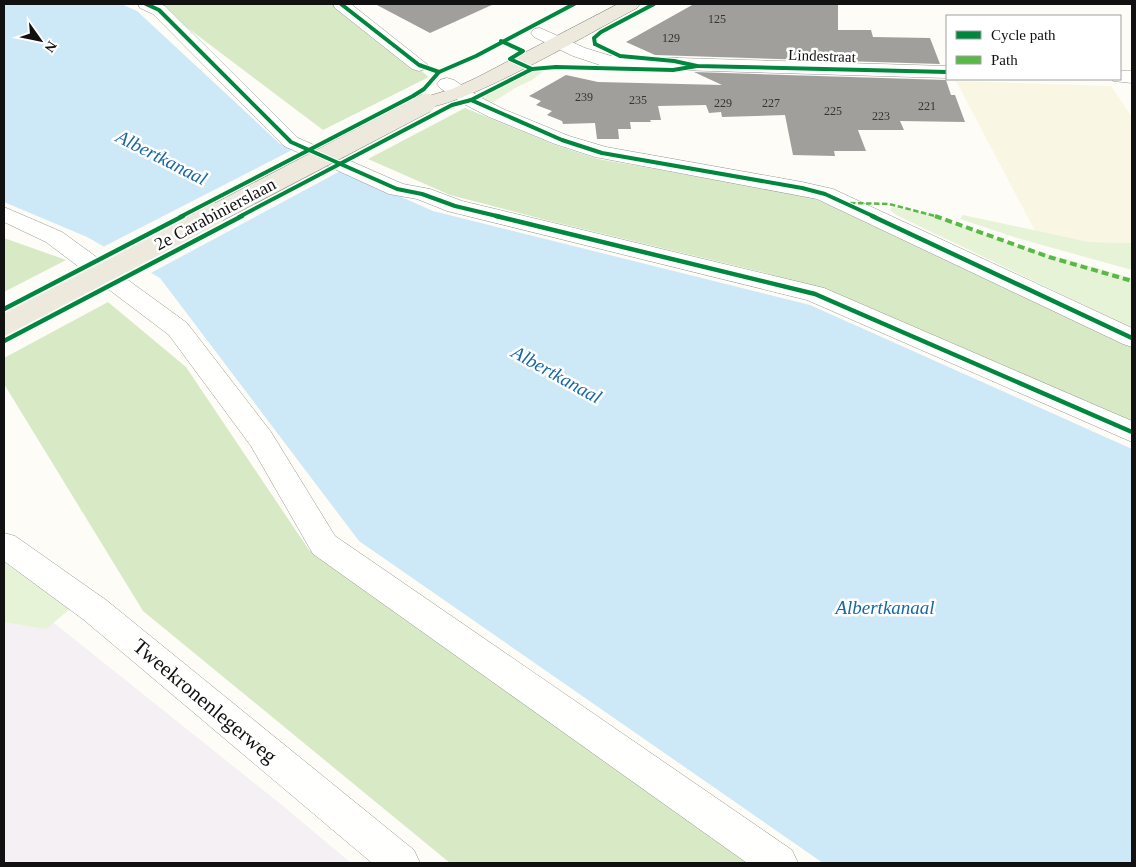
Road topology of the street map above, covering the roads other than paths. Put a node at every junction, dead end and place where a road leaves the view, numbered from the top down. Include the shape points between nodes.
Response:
1 (146, 4) edge
2 (340, 4) edge
3 (597, 4) edge
4 (631, 4) edge
5 (540, 33) junction
6 (559, 42) junction
7 (419, 65) dead end
8 (946, 72) edge
9 (453, 89) junction
10 (4, 214) edge
11 (4, 325) edge
12 (1132, 338) edge
13 (1132, 432) edge
14 (4, 545) edge
15 (401, 863) edge
16 (779, 863) edge

1 - 13 street via 159,10 291,142 397,189 815,294
2 - 7 street
3 - 5 main road, 2e Carabinierslaan
4 - 6 main road, 2e Carabinierslaan
5 - 6 street, Lindestraat
5 - 9 main road, 2e Carabinierslaan via 464,73
6 - 8 street, Lindestraat via 609,62
6 - 9 main road, 2e Carabinierslaan
9 - 11 main road, 2e Carabinierslaan, bridge
9 - 12 street via 496,113 602,153 825,194
10 - 16 street via 54,237 178,329 261,439 324,545
14 - 15 street, Tweekronenlegerweg via 95,610

